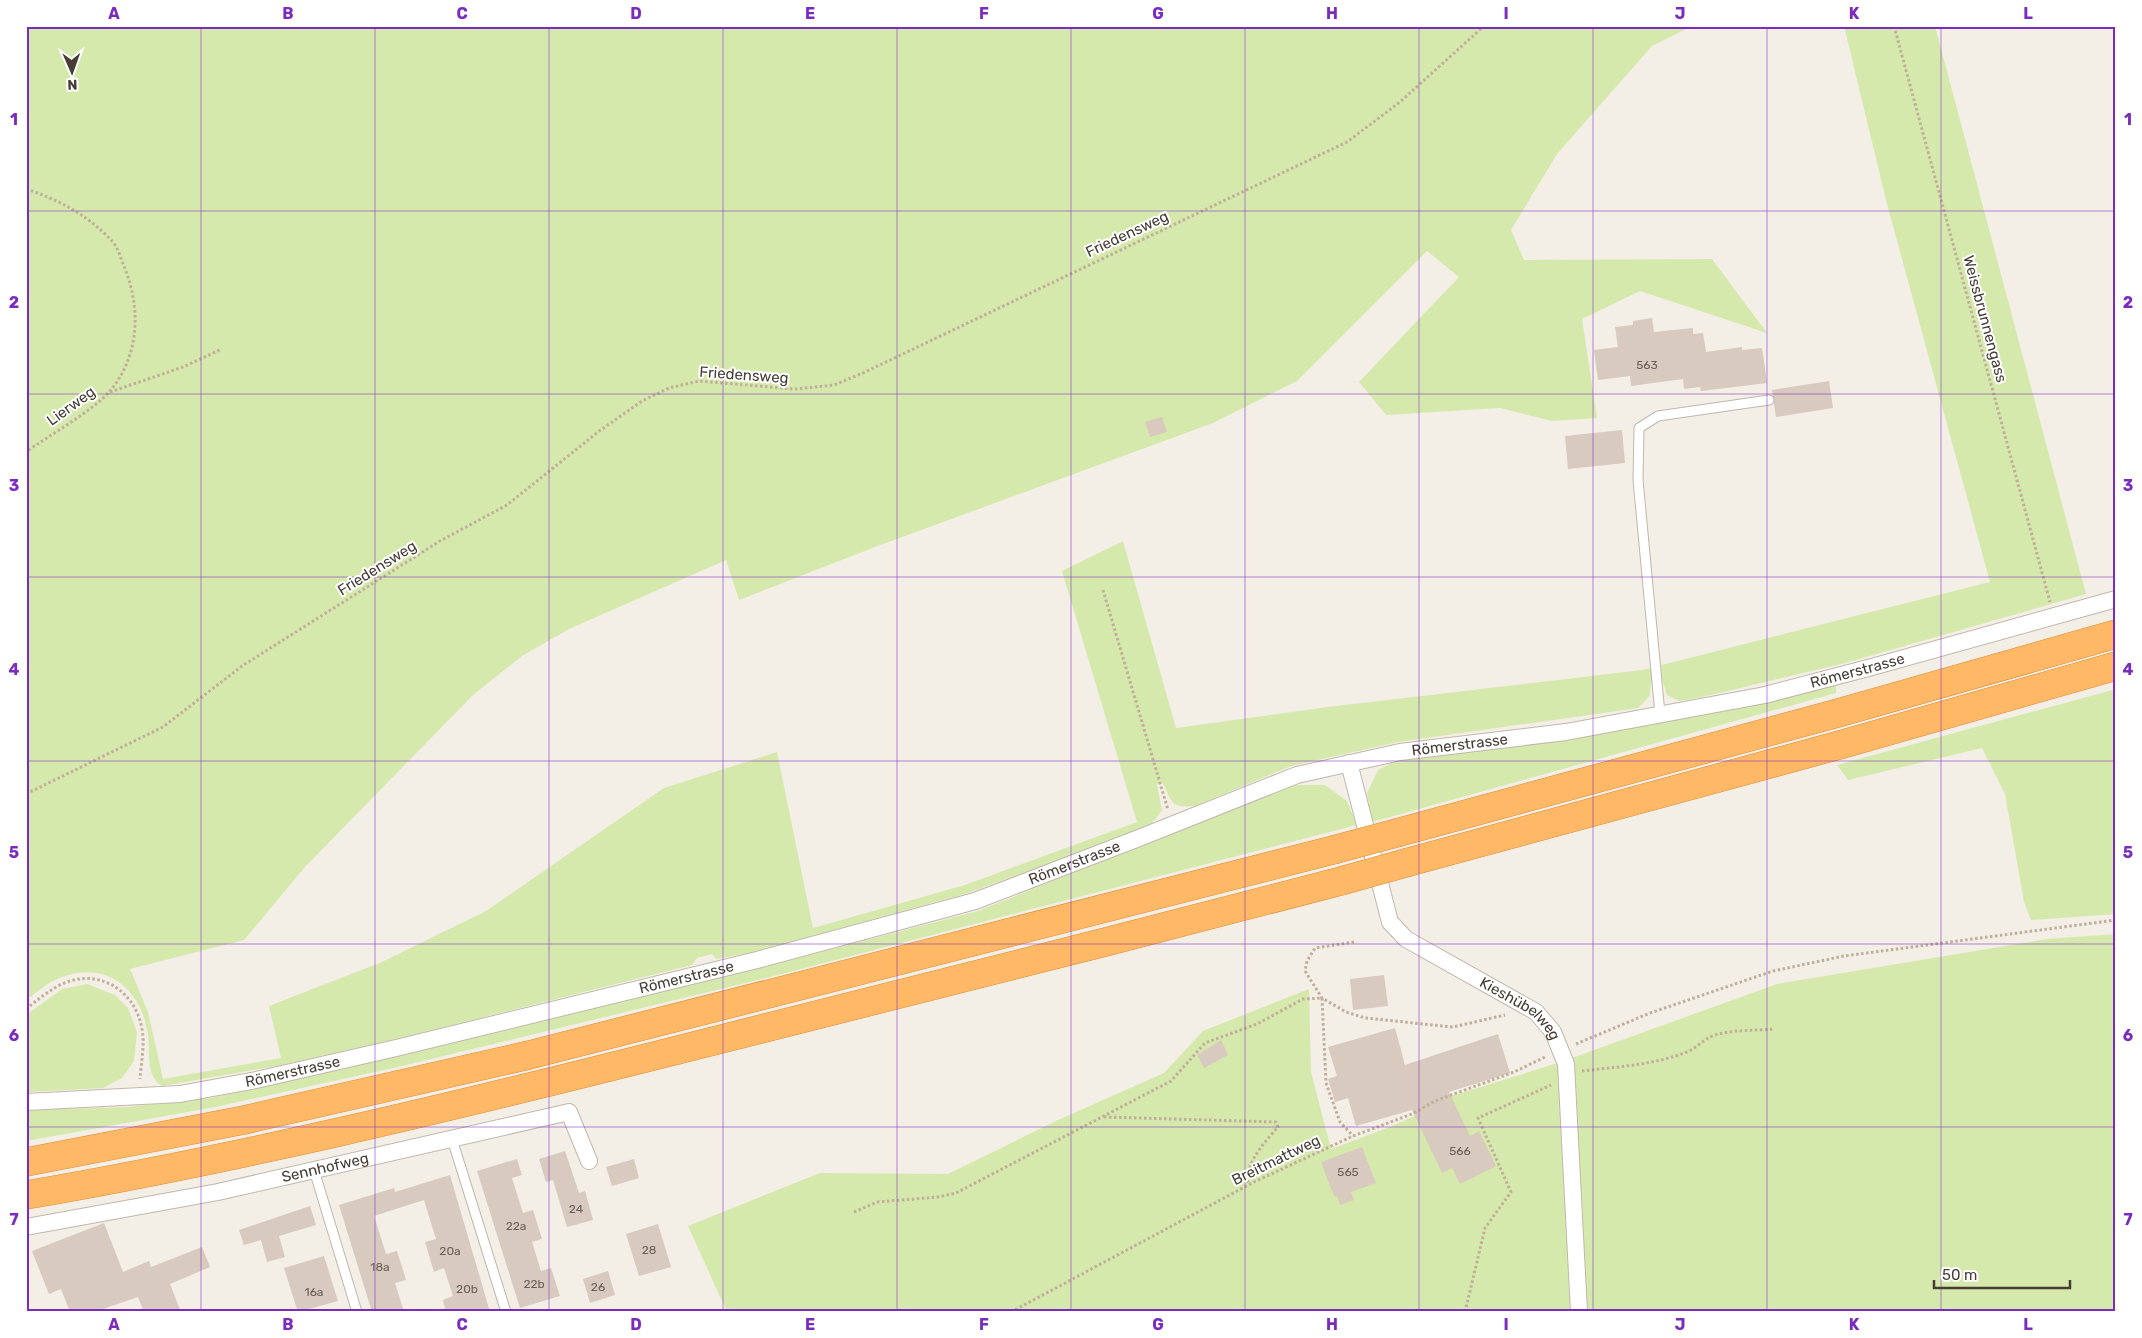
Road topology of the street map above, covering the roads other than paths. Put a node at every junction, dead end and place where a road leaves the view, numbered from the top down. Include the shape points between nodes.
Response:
1 (1769, 400) dead end
2 (2116, 598) edge
3 (2116, 634) edge
4 (2116, 666) edge
5 (1660, 714) junction
6 (1349, 763) junction
7 (26, 1102) edge
8 (452, 1139) junction
9 (589, 1161) dead end
10 (26, 1162) edge
11 (314, 1170) junction
12 (26, 1195) edge
13 (26, 1227) edge
14 (357, 1312) edge
15 (506, 1312) edge
16 (1579, 1312) edge

1 - 5 lane via 1658,416 1638,428 1638,480
2 - 5 street, Römerstrasse via 1764,695
3 - 10 highway, bridge via 1334,850 1010,934 529,1055 244,1120
4 - 12 highway, bridge via 1843,744 1033,961 530,1087 255,1151
5 - 6 street, Römerstrasse via 1566,732 1400,752
6 - 7 street, Römerstrasse via 1297,775 975,901 757,960 256,1080 180,1094
6 - 16 street, Kieshübelweg via 1390,922 1406,940 1536,1012 1553,1032 1561,1050 1567,1075
8 - 9 street, Sennhofweg via 569,1112
8 - 11 street, Sennhofweg
8 - 15 lane
11 - 13 street, Sennhofweg via 218,1192
11 - 14 lane

